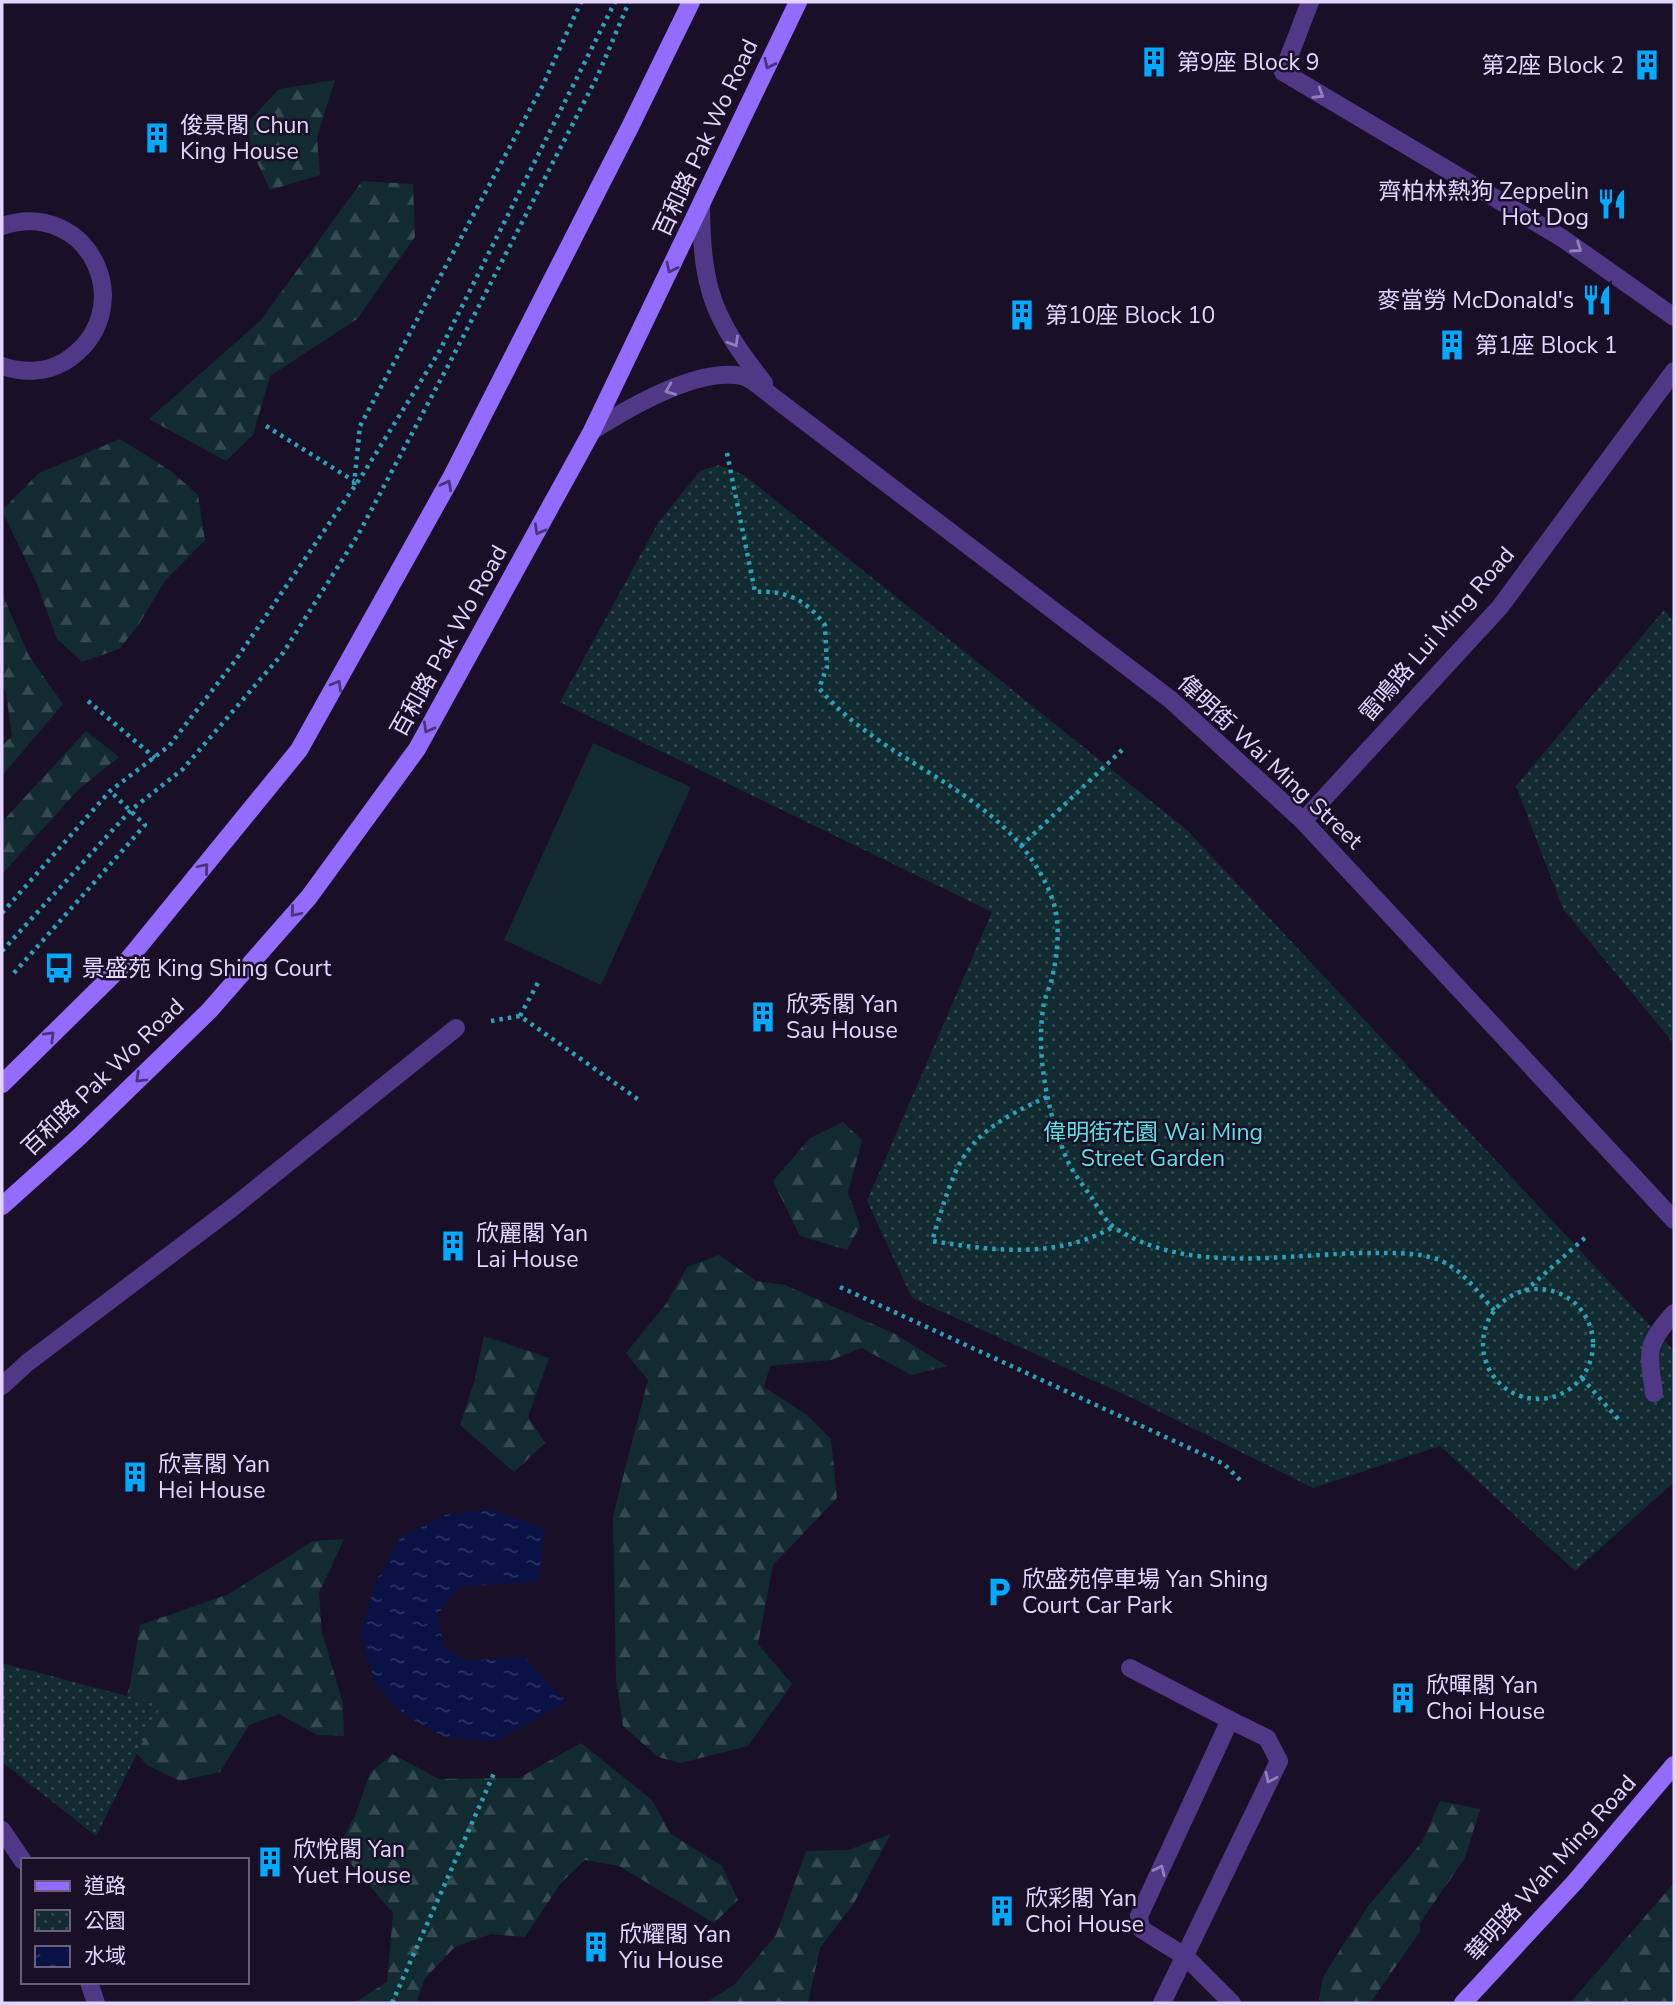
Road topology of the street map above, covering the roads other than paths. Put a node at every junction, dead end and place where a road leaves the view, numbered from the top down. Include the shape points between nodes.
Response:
1 (691, 2) edge
2 (797, 2) edge
3 (1310, 2) edge
4 (701, 207) junction
5 (2, 226) edge
6 (1674, 317) edge
7 (2, 366) edge
8 (1674, 370) edge
9 (777, 400) junction
10 (592, 431) junction
11 (1303, 821) junction
12 (456, 1028) road end
13 (2, 1084) edge
14 (2, 1206) edge
15 (1674, 1220) edge
16 (1674, 1313) edge
17 (2, 1386) edge
18 (1654, 1393) dead end
19 (1130, 1668) dead end
20 (1230, 1720) junction
21 (1674, 1765) edge
22 (2, 1830) edge
23 (21, 1858) edge
24 (1186, 1957) junction
25 (90, 1984) edge
26 (96, 2003) edge
27 (1162, 2003) edge
28 (1232, 2003) edge
29 (1463, 2003) edge

13 -> 1 main road via 127,961 299,750 451,478
2 -> 4 main road, 百和路 Pak Wo Road
3 -> 6 street via 1283,72 1562,238
4 -> 9 street, 偉明街 Wai Ming Street via 701,259 717,313 732,341
4 -> 10 main road, 百和路 Pak Wo Road
5 - 7 street via 39,220 81,241 102,282 103,308 94,332 78,353 55,367 30,372
8 - 11 street, 雷鳴路 Lui Ming Road via 1500,607
9 -> 10 street, 偉明街 Wai Ming Street via 744,376 722,374 637,404
9 - 11 street, 偉明街 Wai Ming Street via 1171,700
10 -> 14 main road, 百和路 Pak Wo Road via 417,749 309,897 209,1011
11 - 15 street, 偉明街 Wai Ming Street
12 - 17 street
16 - 18 street via 1653,1337 1649,1349
19 - 20 street, bridge
24 -> 20 street via 1142,1929 1139,1916
20 -> 24 street via 1267,1738 1279,1761
21 - 29 main road, 華明路 Wah Ming Road
22 - 23 street
24 - 27 street
24 - 28 street
25 - 26 street

